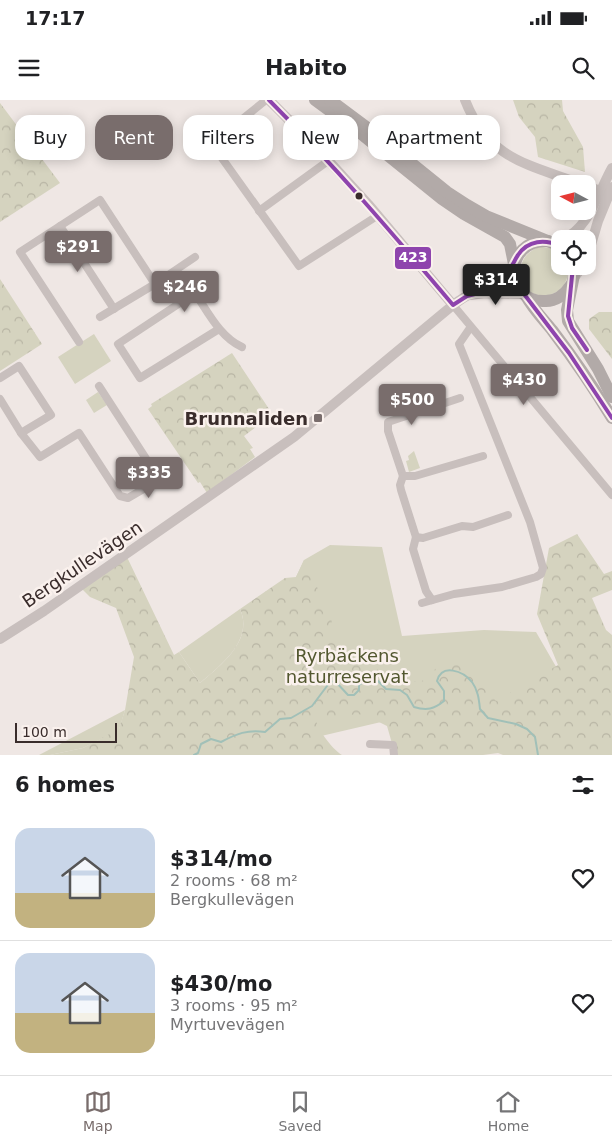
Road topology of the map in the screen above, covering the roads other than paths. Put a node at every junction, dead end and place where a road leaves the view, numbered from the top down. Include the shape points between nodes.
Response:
1 (267, 100) edge
2 (315, 100) edge
3 (330, 100) edge
4 (465, 100) edge
5 (283, 116) edge
6 (328, 160) joint
7 (612, 168) edge
8 (557, 175) edge
9 (607, 191) edge
10 (259, 211) junction
11 (377, 216) junction
12 (60, 226) junction
13 (577, 230) edge
14 (595, 230) edge
15 (551, 239) edge
16 (551, 241) edge
17 (195, 258) dead end
18 (514, 265) junction
19 (573, 276) edge
20 (155, 284) junction
21 (525, 295) junction
22 (467, 296) junction
23 (453, 305) junction
24 (114, 308) junction
25 (100, 317) dead end
26 (470, 328) junction
27 (219, 329) junction
28 (79, 342) dead end
29 (242, 347) dead end
30 (0, 378) edge
31 (99, 386) dead end
32 (612, 397) edge
33 (460, 398) dead end
34 (0, 399) edge
35 (612, 418) edge
36 (21, 433) junction
37 (483, 456) dead end
38 (403, 476) junction
39 (612, 495) edge
40 (508, 515) dead end
41 (416, 537) junction
42 (432, 600) junction
43 (422, 603) dead end
44 (0, 639) edge
45 (370, 744) dead end
46 (394, 755) edge

1 - 5 street
1 - 10 street via 214,144
2 - 18 highway via 442,199 505,237 510,244
3 - 15 highway via 466,205 486,216
4 - 8 street via 477,126 495,147 522,162
6 - 10 street
6 - 11 street
7 - 9 street
9 - 13 street
9 - 14 street
10 - 11 street via 299,266
11 - 23 street
12 - 20 street via 100,200
12 - 24 street
12 - 28 street via 20,252
16 - 18 highway via 527,246
17 - 20 street
18 - 21 highway via 515,280
18 - 22 street, Bergkullevägen via 499,278
19 - 21 highway via 562,295 552,300 537,301
19 - 32 highway via 568,322
20 - 24 street
21 - 22 street, Bergkullevägen via 485,293
21 - 35 highway via 589,380
22 - 23 street, Bergkullevägen
23 - 26 street
23 - 44 street, Bergkullevägen via 294,437
24 - 25 street
26 - 39 street
26 - 42 street via 459,344 530,522 543,568 536,577 502,587
27 - 27 street via 140,378 118,344 196,293
27 - 29 street
30 - 36 street via 19,366 51,415
31 - 36 street via 154,471 152,484 128,498 120,496 79,433 40,457
33 - 38 street via 388,422
34 - 36 street
37 - 38 street via 410,477
38 - 41 street via 400,490
40 - 41 street via 473,527 462,526 423,538
41 - 42 street via 413,549
42 - 43 street
45 - 46 street via 393,745

